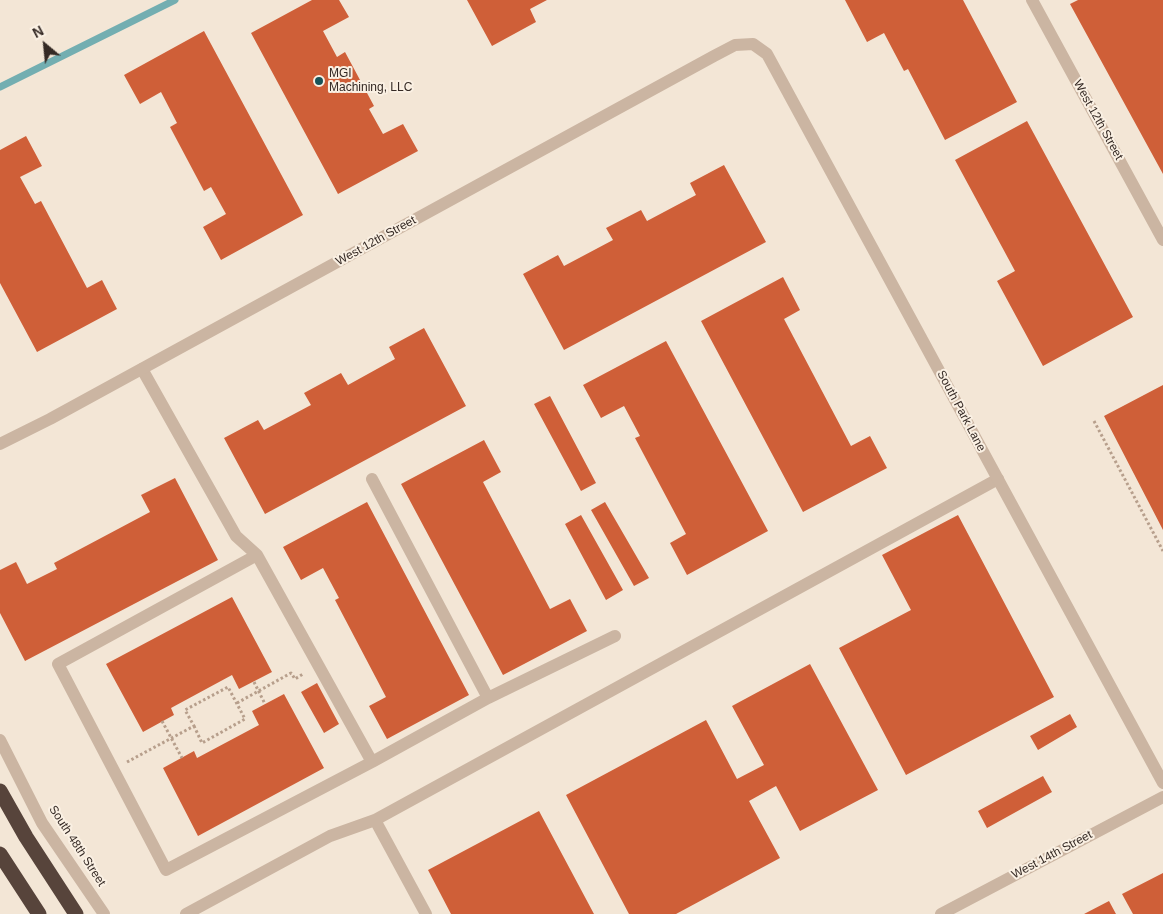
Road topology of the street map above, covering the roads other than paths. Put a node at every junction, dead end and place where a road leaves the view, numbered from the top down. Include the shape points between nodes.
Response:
1 (1032, 0) edge
2 (753, 44) joint
3 (1163, 240) edge
4 (142, 368) junction
5 (0, 444) edge
6 (372, 479) dead end
7 (998, 479) junction
8 (257, 555) junction
9 (615, 636) dead end
10 (488, 698) junction
11 (0, 740) edge
12 (372, 762) junction
13 (1163, 783) edge
14 (0, 791) edge
15 (1163, 797) edge
16 (376, 820) junction
17 (0, 854) edge
18 (39, 914) edge
19 (76, 914) edge
20 (104, 914) edge
21 (186, 914) edge
22 (426, 914) edge
23 (941, 914) edge

1 - 3 street, West 12th Street
2 - 4 street, West 12th Street via 735,45
2 - 7 street, South Park Lane via 767,54
4 - 5 street, West 12th Street
4 - 8 street via 236,536
6 - 10 street
7 - 13 street, South Park Lane
7 - 16 street
8 - 12 street
8 - 12 street via 58,664 166,870
9 - 10 street
10 - 12 street
11 - 20 street, South 48th Street via 42,823
14 - 19 highway
15 - 23 street, West 14th Street
16 - 21 street via 330,836
16 - 22 street
17 - 18 highway

